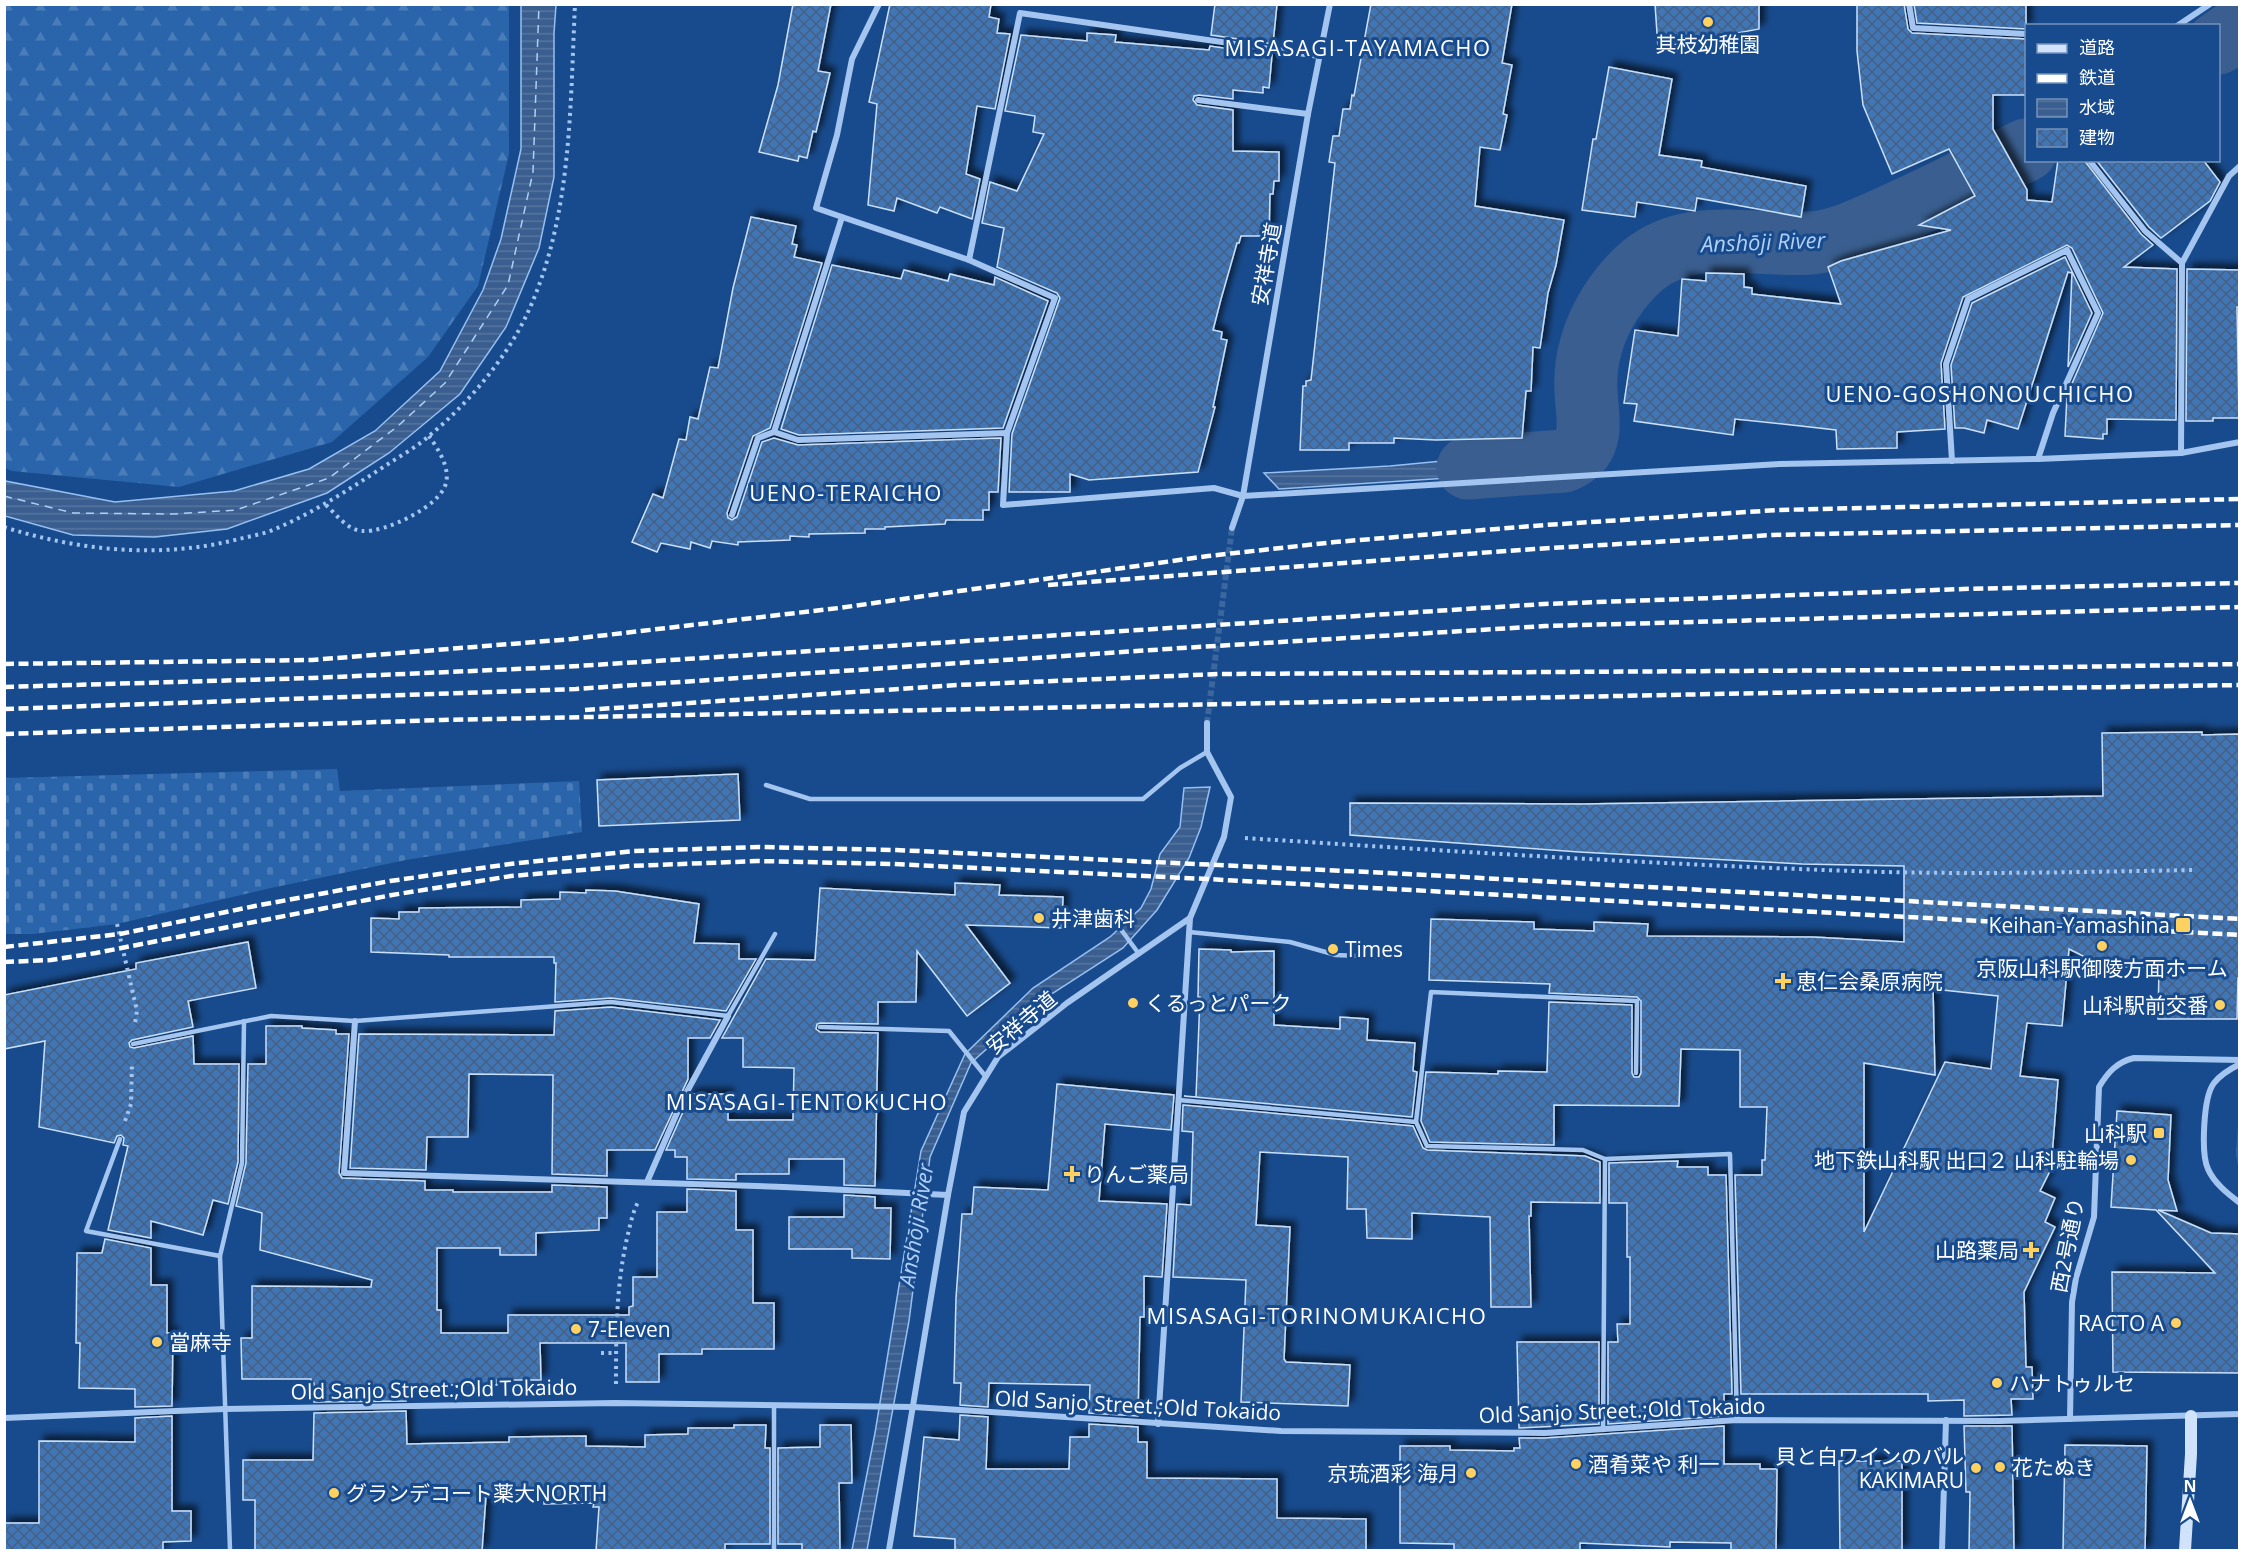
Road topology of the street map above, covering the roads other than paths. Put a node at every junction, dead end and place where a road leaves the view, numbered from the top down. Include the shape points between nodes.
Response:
1 (879, 4) edge
2 (1016, 4) edge
3 (1330, 4) edge
4 (1909, 4) edge
5 (2210, 4) edge
6 (1020, 13) junction
7 (2180, 24) edge
8 (2025, 34) edge
9 (1319, 56) junction
10 (1198, 100) dead end
11 (1308, 114) junction
12 (2091, 162) edge
13 (2240, 166) edge
14 (842, 217) junction
15 (969, 260) junction
16 (2182, 263) junction
17 (774, 432) junction
18 (1007, 434) junction
19 (2240, 442) edge
20 (2181, 453) junction
21 (2038, 459) junction
22 (1952, 461) junction
23 (1243, 496) junction
24 (732, 515) dead end
25 (1232, 528) tunnel mouth
26 (1207, 723) tunnel mouth
27 (1207, 752) junction
28 (766, 785) dead end
29 (1111, 916) dead end
30 (1190, 918) junction
31 (1189, 932) junction
32 (775, 934) dead end
33 (1139, 954) junction
34 (1382, 957) dead end
35 (728, 1016) junction
36 (244, 1021) junction
37 (355, 1021) junction
38 (820, 1027) dead end
39 (133, 1044) road end
40 (2240, 1062) edge
41 (1636, 1073) dead end
42 (986, 1077) junction
43 (1179, 1100) junction
44 (1416, 1122) junction
45 (120, 1139) road end
46 (1605, 1159) junction
47 (647, 1182) junction
48 (948, 1195) junction
49 (2240, 1203) edge
50 (220, 1256) junction
51 (774, 1406) junction
52 (914, 1407) junction
53 (225, 1409) junction
54 (2240, 1413) edge
55 (2191, 1416) junction
56 (4, 1418) edge
57 (2070, 1419) junction
58 (1737, 1420) junction
59 (1946, 1420) junction
60 (1158, 1424) junction
61 (1603, 1430) junction
62 (230, 1551) edge
63 (774, 1551) edge
64 (889, 1551) edge
65 (1942, 1551) edge
66 (2185, 1551) edge

1 - 14 street via 852,59 837,135 816,208
2 - 6 street
3 - 9 street, 安祥寺道
4 - 8 street via 1913,28
5 - 7 street
6 - 9 street
6 - 15 street
9 - 11 street, 安祥寺道
10 - 11 street
11 - 23 street, 安祥寺道
12 - 16 street via 2145,231
13 - 16 street via 2229,176
14 - 15 street
14 - 17 street
15 - 18 street via 1055,298
16 - 20 street
17 - 18 street via 798,441
17 - 24 street via 758,438
18 - 23 street via 1004,505 1214,488
19 - 20 street
20 - 21 street
21 - 22 street
21 - 22 street via 2053,412 2098,313 2067,250 1968,299 1946,364
22 - 23 street via 1780,464
23 - 25 street, 安祥寺道
26 - 27 street
27 - 28 lane via 1180,768 1143,799 810,799
27 - 30 street via 1231,797 1224,837
29 - 33 lane
30 - 31 street
30 - 33 street, 安祥寺道
31 - 34 lane via 1290,942 1336,955
31 - 43 street
32 - 35 lane
33 - 42 street, 安祥寺道 via 998,1057
35 - 37 lane via 611,1002
35 - 47 street via 683,1099
36 - 37 lane via 271,1016
36 - 39 lane
36 - 50 lane via 242,1163
37 - 47 street via 345,1173
38 - 42 lane via 949,1031
40 - 49 street via 2212,1084 2204,1150 2209,1173
40 - 57 street, 西2号通り via 2134,1058 2116,1066 2099,1087 2094,1217 2072,1302
41 - 44 lane via 1637,1001 1431,992
42 - 48 street, 安祥寺道 via 964,1112
43 - 44 lane
43 - 60 street
44 - 46 lane via 1426,1146 1583,1150
45 - 50 lane via 86,1231
46 - 58 lane via 1730,1154
46 - 61 lane
47 - 48 street
48 - 52 street, 安祥寺道
50 - 53 lane
51 - 52 street, Old Sanjo Street.;Old Tokaido
51 - 53 street, Old Sanjo Street.;Old Tokaido via 615,1403
51 - 63 lane
52 - 60 street, Old Sanjo Street.;Old Tokaido
52 - 64 street, 安祥寺道
53 - 56 street, Old Sanjo Street.;Old Tokaido
53 - 62 lane
54 - 55 street, Old Sanjo Street.;Old Tokaido
55 - 57 street, Old Sanjo Street.;Old Tokaido
55 - 66 street
57 - 59 street, Old Sanjo Street.;Old Tokaido
58 - 59 street, Old Sanjo Street.;Old Tokaido
58 - 61 street, Old Sanjo Street.;Old Tokaido
59 - 65 street
60 - 61 street, Old Sanjo Street.;Old Tokaido via 1281,1431

